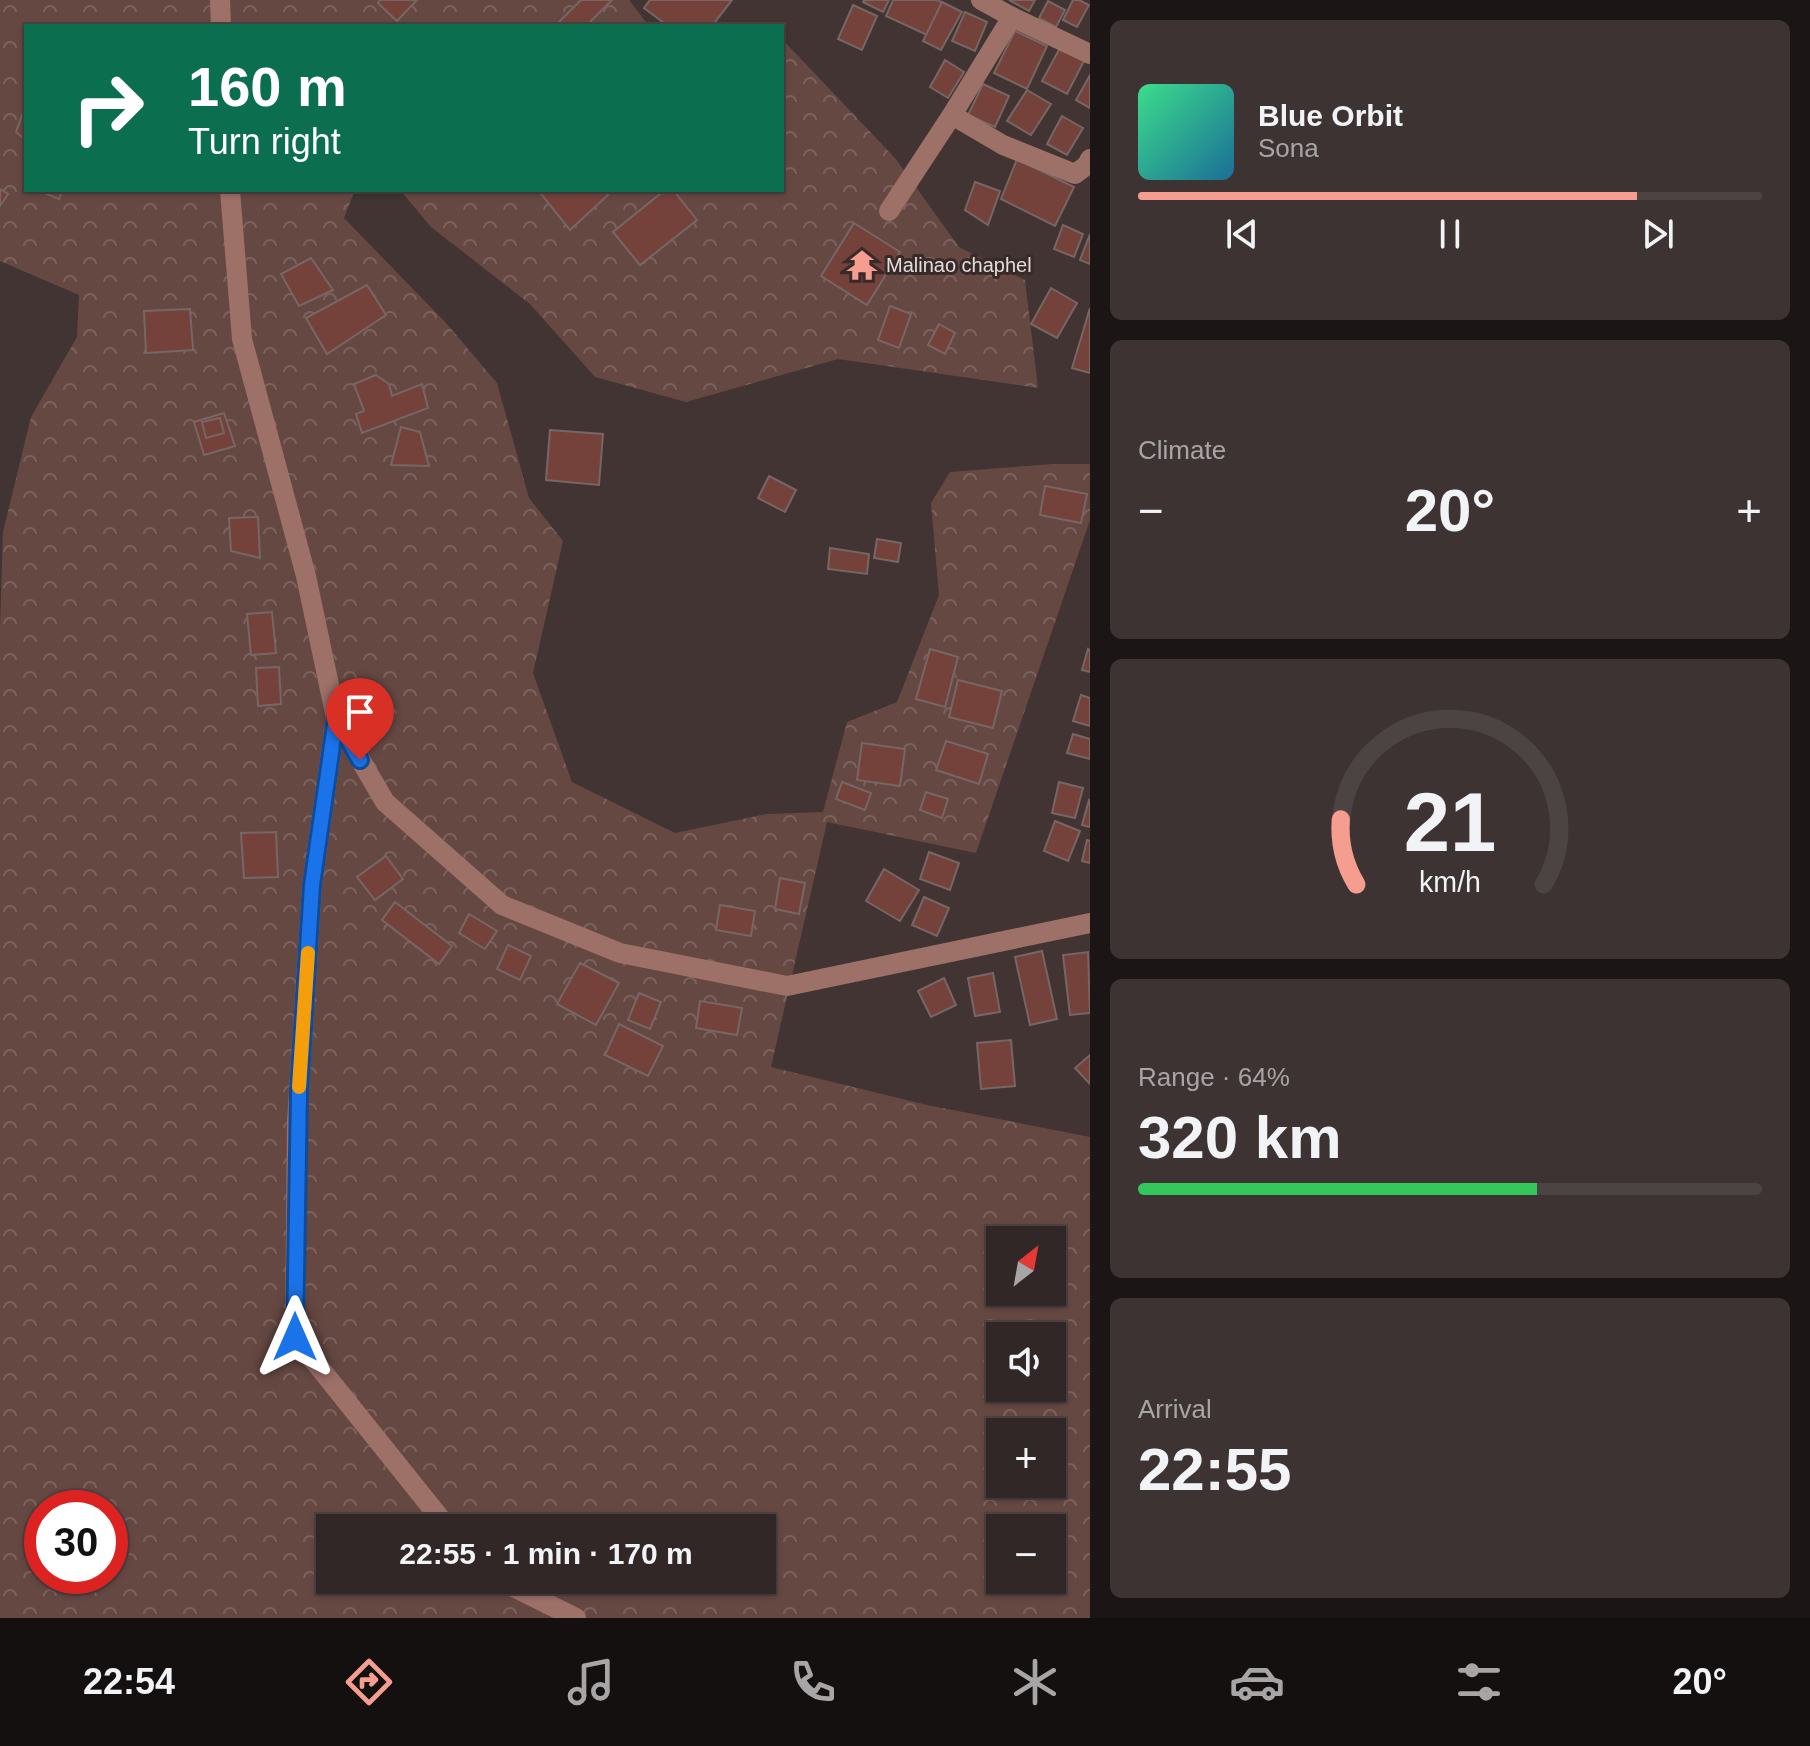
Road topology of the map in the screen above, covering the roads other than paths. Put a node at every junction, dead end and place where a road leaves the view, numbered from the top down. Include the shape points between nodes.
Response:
1 (220, 0) edge
2 (981, 0) edge
3 (1012, 17) junction
4 (221, 24) edge
5 (1090, 54) edge
6 (952, 115) junction
7 (1090, 159) edge
8 (230, 192) edge
9 (889, 211) dead end
10 (336, 718) junction
11 (1090, 923) edge
12 (437, 1514) edge
13 (527, 1594) edge
14 (576, 1618) edge

1 - 4 street
2 - 3 street
3 - 5 street
3 - 6 street
6 - 7 street via 1003,145 1075,174
6 - 9 street
8 - 10 street via 242,339 306,576
10 - 11 street via 385,802 502,905 620,953 787,986
10 - 12 street via 312,885 297,1122 295,1337
13 - 14 street

